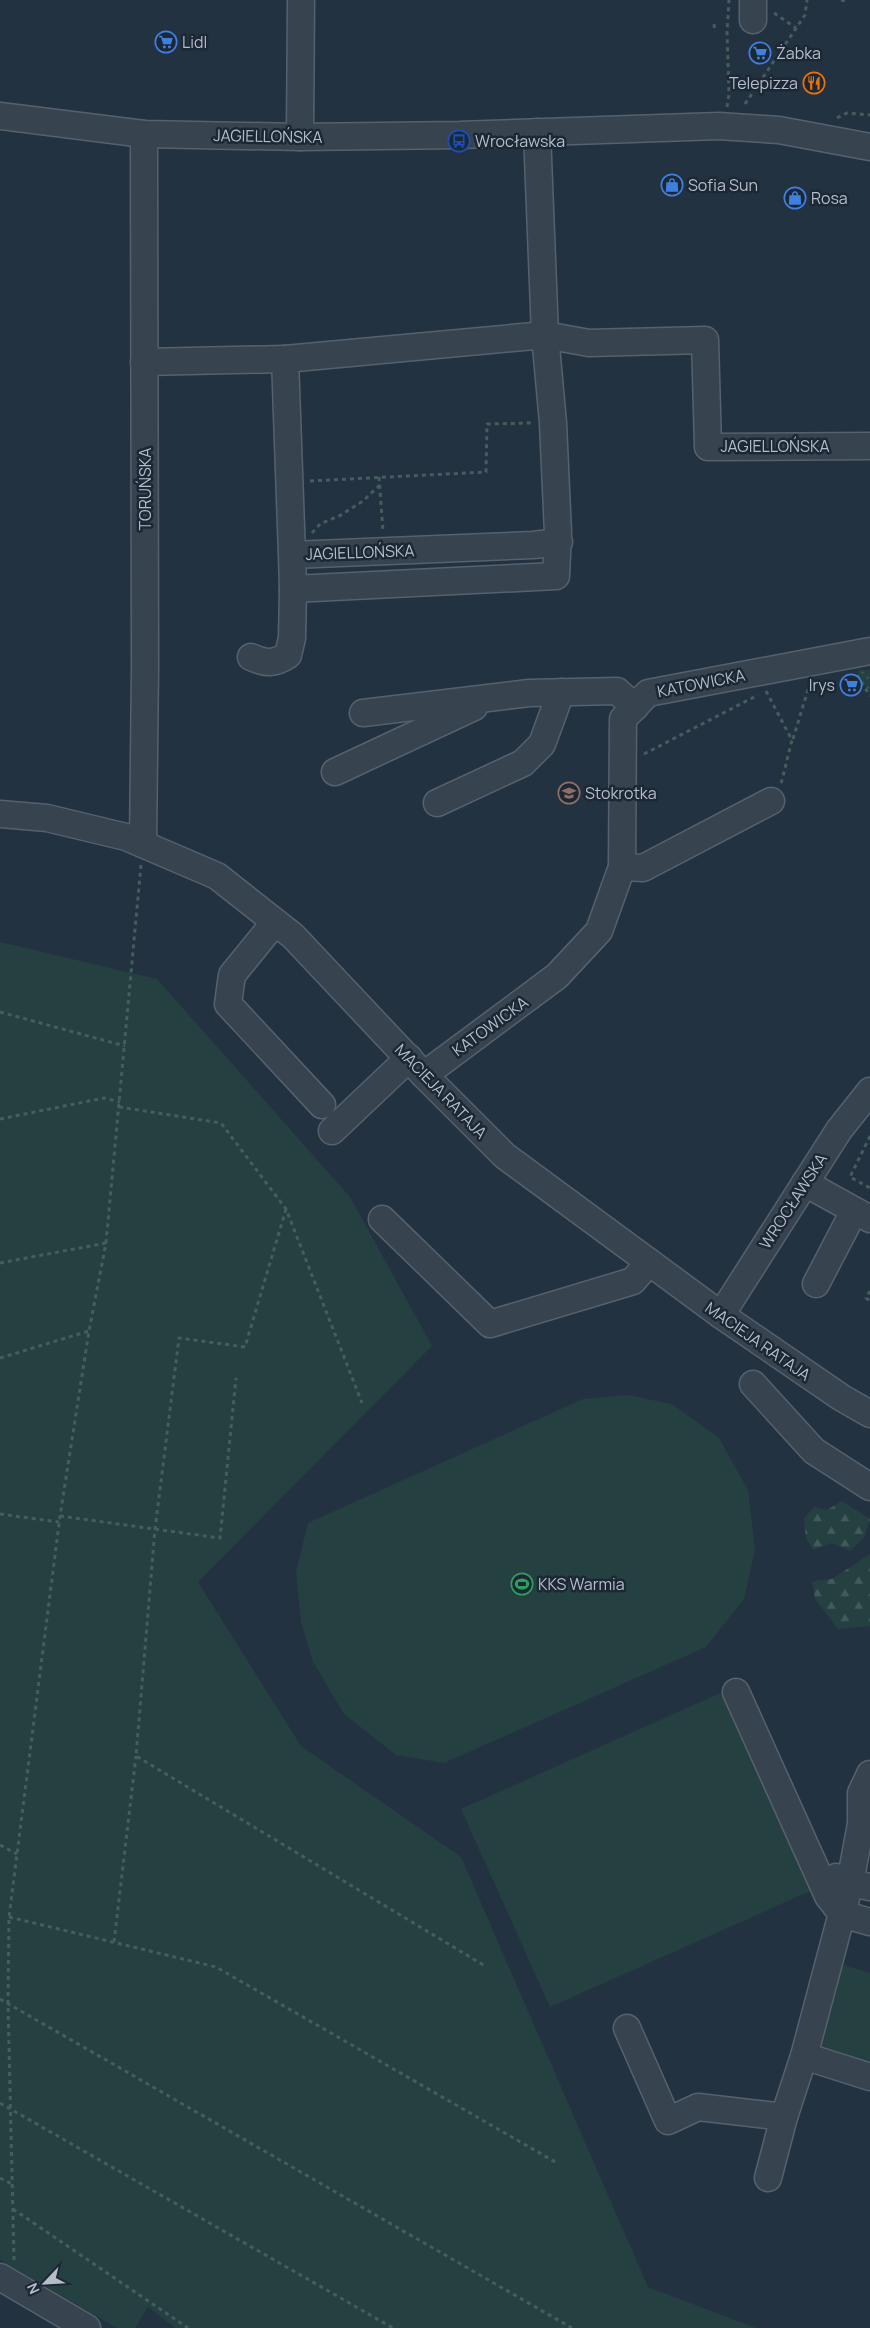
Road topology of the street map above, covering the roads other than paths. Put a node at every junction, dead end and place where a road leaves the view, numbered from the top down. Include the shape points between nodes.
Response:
1 (301, 0) edge
2 (0, 116) edge
3 (537, 132) junction
4 (144, 134) junction
5 (300, 137) junction
6 (870, 147) edge
7 (545, 336) junction
8 (285, 359) junction
9 (144, 362) junction
10 (870, 446) edge
11 (559, 542) junction
12 (292, 555) junction
13 (288, 603) junction
14 (870, 652) edge
15 (251, 657) dead end
16 (561, 692) junction
17 (495, 697) junction
18 (635, 707) junction
19 (363, 713) dead end
20 (335, 772) dead end
21 (776, 796) road end
22 (437, 803) dead end
23 (0, 814) edge
24 (0, 834) edge
25 (143, 844) junction
26 (622, 868) junction
27 (275, 922) junction
28 (416, 1066) junction
29 (870, 1091) edge
30 (322, 1106) dead end
31 (332, 1130) dead end
32 (805, 1183) junction
33 (862, 1215) edge
34 (382, 1219) dead end
35 (649, 1262) junction
36 (816, 1284) dead end
37 (721, 1315) junction
38 (753, 1384) dead end
39 (870, 1414) edge
40 (870, 1487) edge
41 (736, 1692) dead end
42 (870, 1774) edge
43 (866, 1825) edge
44 (816, 1870) junction
45 (860, 1885) edge
46 (842, 1914) junction
47 (870, 1922) edge
48 (627, 2028) dead end
49 (804, 2056) junction
50 (870, 2076) edge
51 (784, 2117) junction
52 (768, 2178) dead end
53 (7, 2281) edge
54 (87, 2328) edge

1 - 5 street
2 - 4 street, JAGIELLOŃSKA
3 - 5 street, JAGIELLOŃSKA
3 - 6 street, JAGIELLOŃSKA via 719,126 779,130
3 - 7 street
4 - 5 street, JAGIELLOŃSKA
4 - 9 street, TORUŃSKA
7 - 8 street, JAGIELLOŃSKA
7 - 10 street, JAGIELLOŃSKA via 590,343 705,340 708,446
7 - 11 street
8 - 9 street
8 - 12 street, JAGIELLOŃSKA
9 - 25 street, TORUŃSKA
11 - 12 street, JAGIELLOŃSKA
11 - 13 street via 556,576
12 - 13 street
13 - 15 street via 292,638 288,655 275,664
14 - 18 street, KATOWICKA via 648,694
16 - 17 street
16 - 18 street via 617,691
16 - 22 street via 542,744 523,763
17 - 19 street
17 - 20 street
18 - 26 street, KATOWICKA via 623,719
21 - 26 street via 643,868
23 - 24 street
23 - 25 street, MACIEJA RATAJA via 47,818
25 - 27 street, MACIEJA RATAJA via 218,876
26 - 28 street, KATOWICKA via 599,930 558,976
27 - 28 street, MACIEJA RATAJA via 293,936
27 - 30 street via 232,975 228,1004
28 - 31 street, KATOWICKA
28 - 35 street, MACIEJA RATAJA via 505,1156
29 - 32 street, WROCŁAWSKA via 839,1130
32 - 33 street
32 - 37 street, WROCŁAWSKA
33 - 36 street
34 - 35 street via 490,1324 633,1281
35 - 37 street, MACIEJA RATAJA
37 - 39 street, MACIEJA RATAJA
38 - 40 street via 814,1451
41 - 44 street
42 - 43 street via 861,1793
43 - 45 street
44 - 45 street
44 - 46 street via 828,1896
45 - 46 street
46 - 47 street
46 - 49 street
48 - 51 street via 668,2120 698,2107
49 - 50 street
49 - 51 street
51 - 52 street
53 - 54 street

